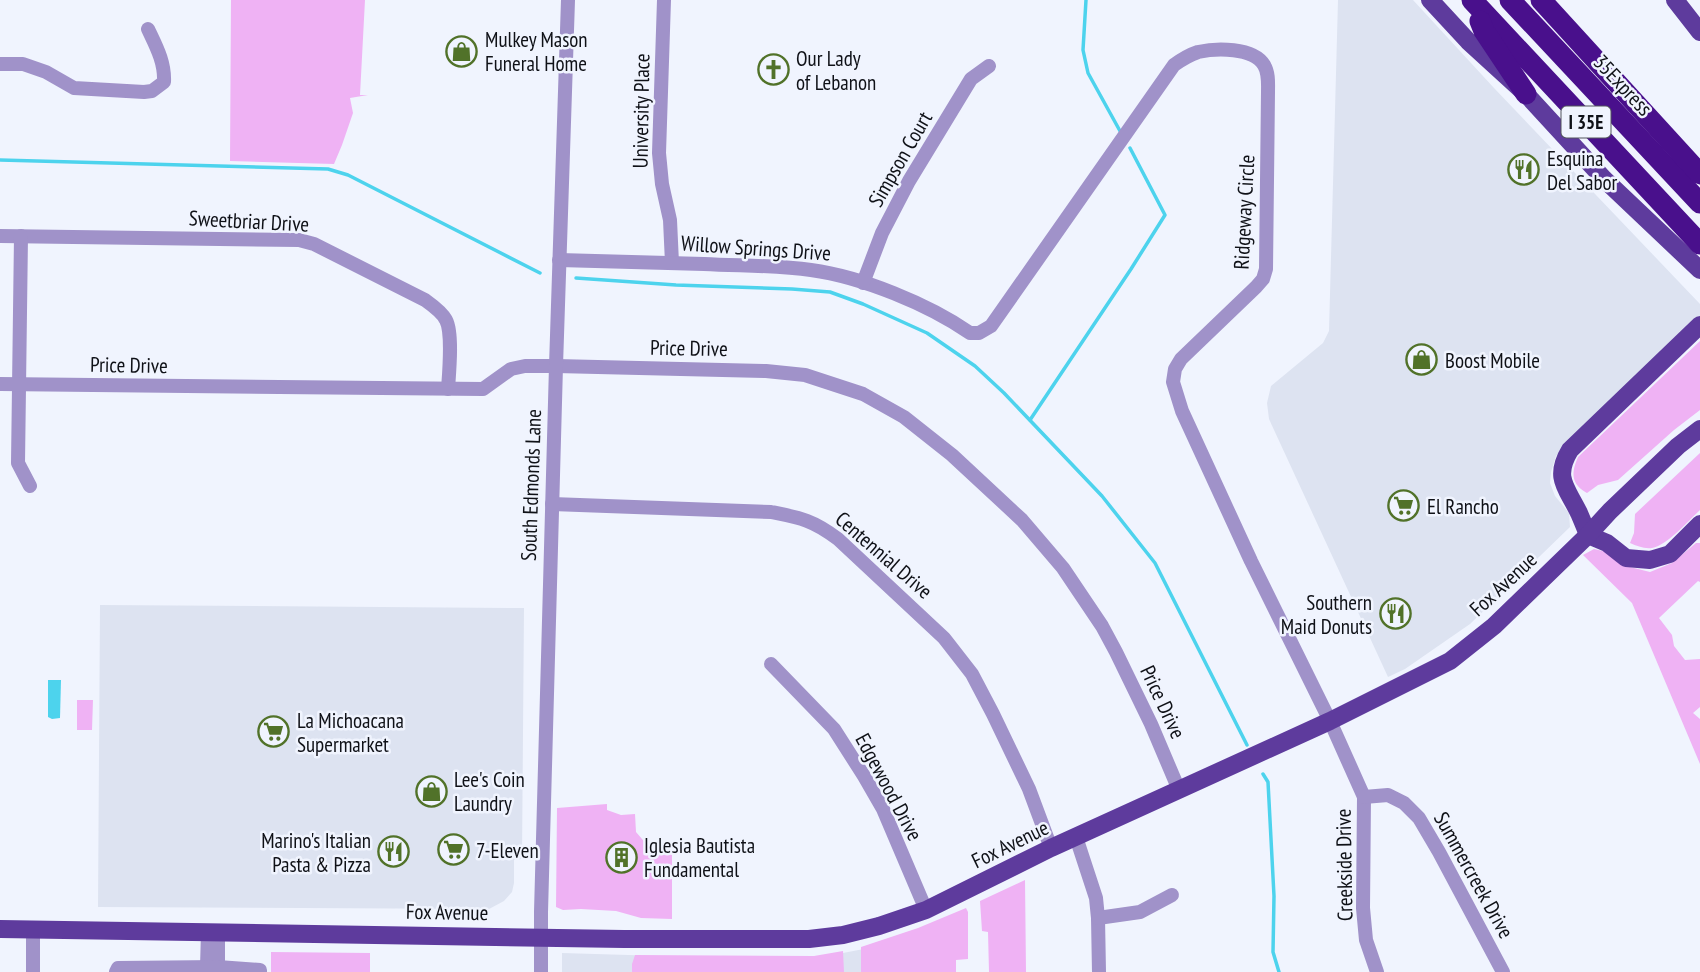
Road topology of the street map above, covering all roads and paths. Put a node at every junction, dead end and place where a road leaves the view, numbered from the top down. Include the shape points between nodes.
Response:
1 (568, 0) edge
2 (664, 0) edge
3 (1430, 0) edge
4 (1472, 0) edge
5 (1510, 0) edge
6 (1541, 0) edge
7 (1675, 0) edge
8 (148, 29) dead end
9 (1700, 32) edge
10 (0, 64) edge
11 (989, 66) dead end
12 (1526, 94) junction
13 (1700, 174) edge
14 (1700, 203) edge
15 (0, 236) edge
16 (21, 236) junction
17 (1700, 244) edge
18 (559, 260) junction
19 (672, 263) junction
20 (1700, 270) edge
21 (863, 283) junction
22 (1700, 325) edge
23 (979, 332) joint
24 (556, 366) junction
25 (0, 384) edge
26 (19, 384) junction
27 (448, 390) junction
28 (1700, 429) edge
29 (30, 486) dead end
30 (1570, 498) junction
31 (552, 504) junction
32 (1610, 511) junction
33 (1700, 524) edge
34 (1588, 534) junction
35 (1626, 558) junction
36 (771, 664) dead end
37 (1330, 721) junction
38 (1179, 790) junction
39 (1364, 797) junction
40 (1076, 837) junction
41 (1051, 848) junction
42 (1172, 895) dead end
43 (926, 910) junction
44 (1098, 918) junction
45 (0, 929) edge
46 (33, 929) junction
47 (213, 932) junction
48 (541, 936) junction
49 (212, 967) junction
50 (33, 972) edge
51 (116, 972) edge
52 (260, 972) edge
53 (541, 972) edge
54 (1099, 972) edge
55 (1377, 972) edge
56 (1503, 972) edge

1 - 18 street, South Edmonds Lane
2 - 19 street, University Place via 659,153
3 - 12 main road
4 - 12 highway via 1484,31
4 - 17 highway, I 35E
5 - 14 highway, 35Express
6 - 13 highway, I 35E
7 - 9 main road
8 - 10 street via 164,69 164,82 144,92 74,88 23,64
11 - 21 street, Simpson Court via 965,87 909,181
12 - 20 main road via 1604,179
15 - 16 street, Sweetbriar Drive
16 - 26 street
16 - 27 street, Sweetbriar Drive via 299,240 314,244 425,300 447,320
18 - 19 street, Willow Springs Drive
18 - 24 street, South Edmonds Lane
19 - 21 street, Willow Springs Drive via 785,267
21 - 23 street, Willow Springs Drive via 921,306 970,333
22 - 30 main road via 1570,450 1562,469
23 - 37 street, Ridgeway Circle via 991,326 1174,65 1198,52 1222,50 1244,52 1264,65 1268,92 1266,269 1256,287 1181,359 1173,382 1251,561
24 - 27 street, Price Drive via 511,369 483,390
24 - 31 street, South Edmonds Lane
24 - 38 street, Price Drive via 805,375 863,394 904,417 1022,520 1063,568 1116,652
25 - 26 street, Price Drive
26 - 27 street, Price Drive
26 - 29 street via 18,463
28 - 32 main road, Fox Avenue
30 - 32 main road
30 - 34 main road
31 - 41 street, Centennial Drive via 771,512 821,526 944,638 972,674 1029,789
31 - 48 street, South Edmonds Lane
32 - 34 main road, Fox Avenue
32 - 35 main road
33 - 35 main road via 1670,554 1650,560
34 - 35 main road
34 - 37 main road, Fox Avenue via 1494,626 1450,661
36 - 43 street, Edgewood Drive via 834,729 864,776
37 - 38 main road, Fox Avenue
37 - 39 street, Creekside Drive
38 - 40 main road, Fox Avenue
39 - 55 street, Creekside Drive via 1363,908 1366,940
39 - 56 street, Summercreek Drive via 1388,795 1419,818
40 - 41 main road, Fox Avenue
40 - 44 street
41 - 43 main road, Fox Avenue
42 - 44 street via 1140,912
43 - 48 main road, Fox Avenue via 851,934 809,939
44 - 54 street
45 - 46 main road, Fox Avenue
46 - 47 main road, Fox Avenue
46 - 50 street
47 - 48 main road, Fox Avenue
47 - 49 street
48 - 53 street, South Edmonds Lane
49 - 51 street via 118,968
49 - 52 street

